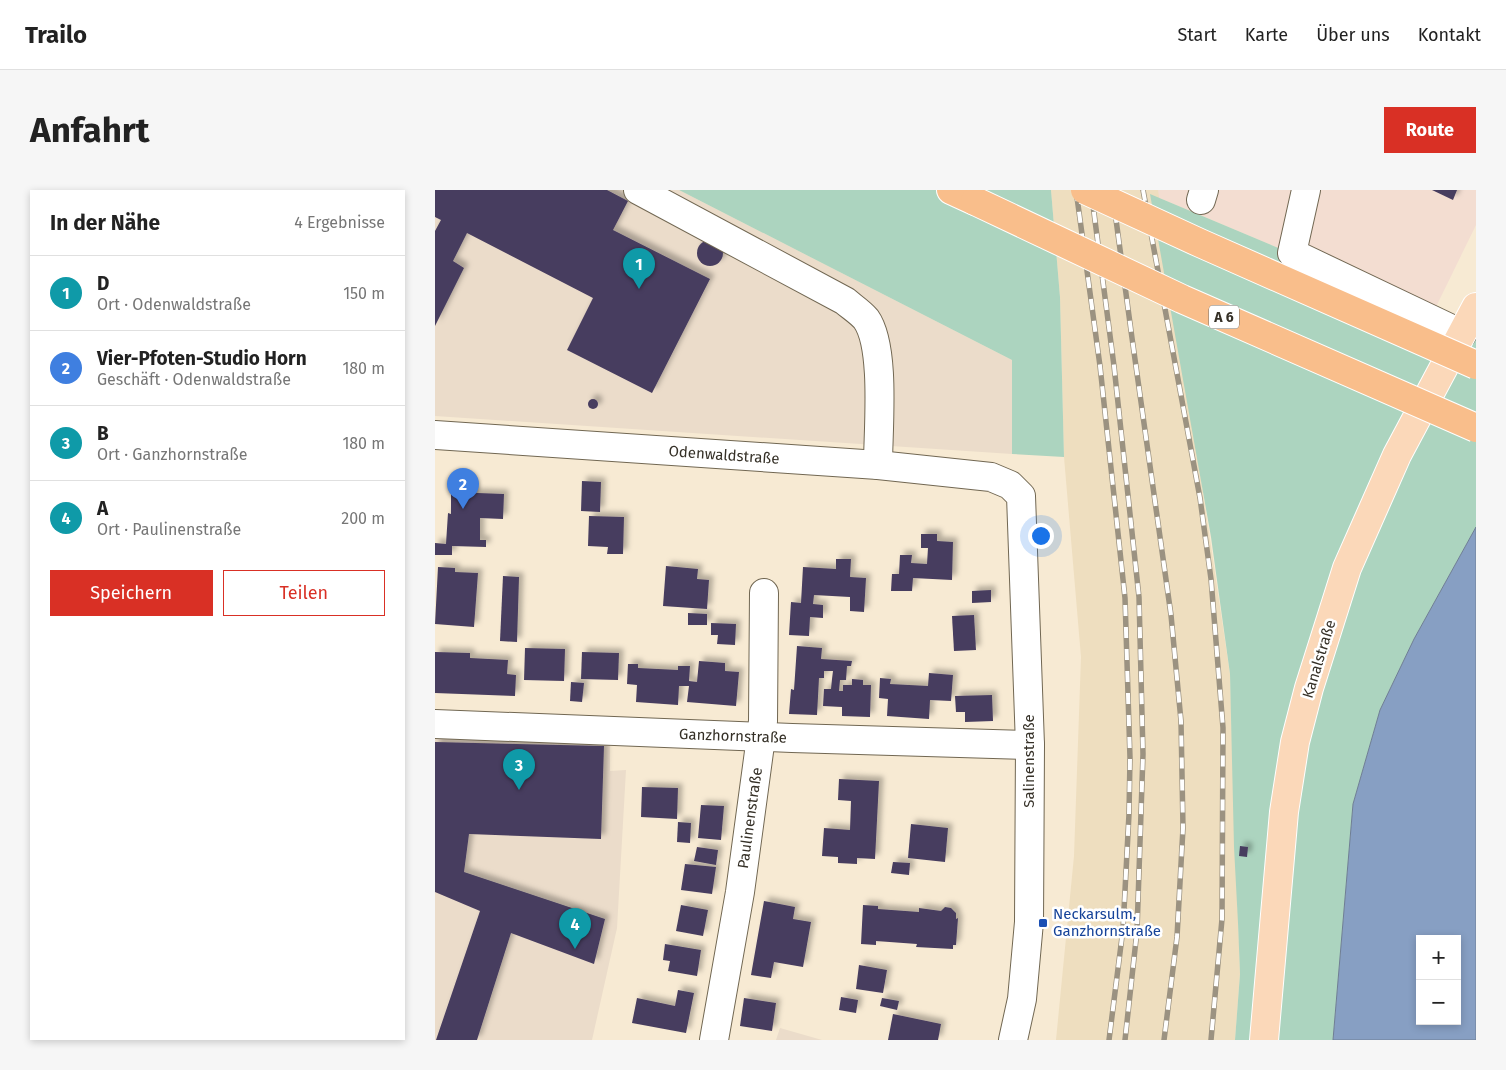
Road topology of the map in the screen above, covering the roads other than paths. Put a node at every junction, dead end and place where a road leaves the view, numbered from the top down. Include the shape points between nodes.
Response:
1 (639, 190) edge
2 (1085, 190) edge
3 (1306, 190) edge
4 (963, 195) edge
5 (1476, 307) edge
6 (1462, 334) junction
7 (1476, 365) edge
8 (1476, 428) edge
9 (435, 436) edge
10 (878, 465) junction
11 (1010, 485) joint
12 (764, 593) dead end
13 (435, 724) edge
14 (761, 737) junction
15 (1031, 745) junction
16 (714, 1040) edge
17 (1013, 1040) edge
18 (1264, 1040) edge

1 - 10 street via 845,301 865,319 875,339 879,374
2 - 7 highway, bridge
3 - 6 street via 1292,253
4 - 8 highway, A 6, bridge via 1182,299
5 - 6 main road, Kanalstraße
6 - 18 main road, Kanalstraße via 1397,455 1347,568 1309,688 1295,742 1284,812
9 - 10 street, Odenwaldstraße
10 - 11 street, Odenwaldstraße via 991,477
11 - 15 street, Salinenstraße via 1021,496
12 - 14 street, Paulinenstraße
13 - 14 street, Ganzhornstraße
14 - 15 street, Ganzhornstraße
14 - 16 street, Paulinenstraße via 740,892
15 - 17 street, Salinenstraße via 1029,922 1022,999

